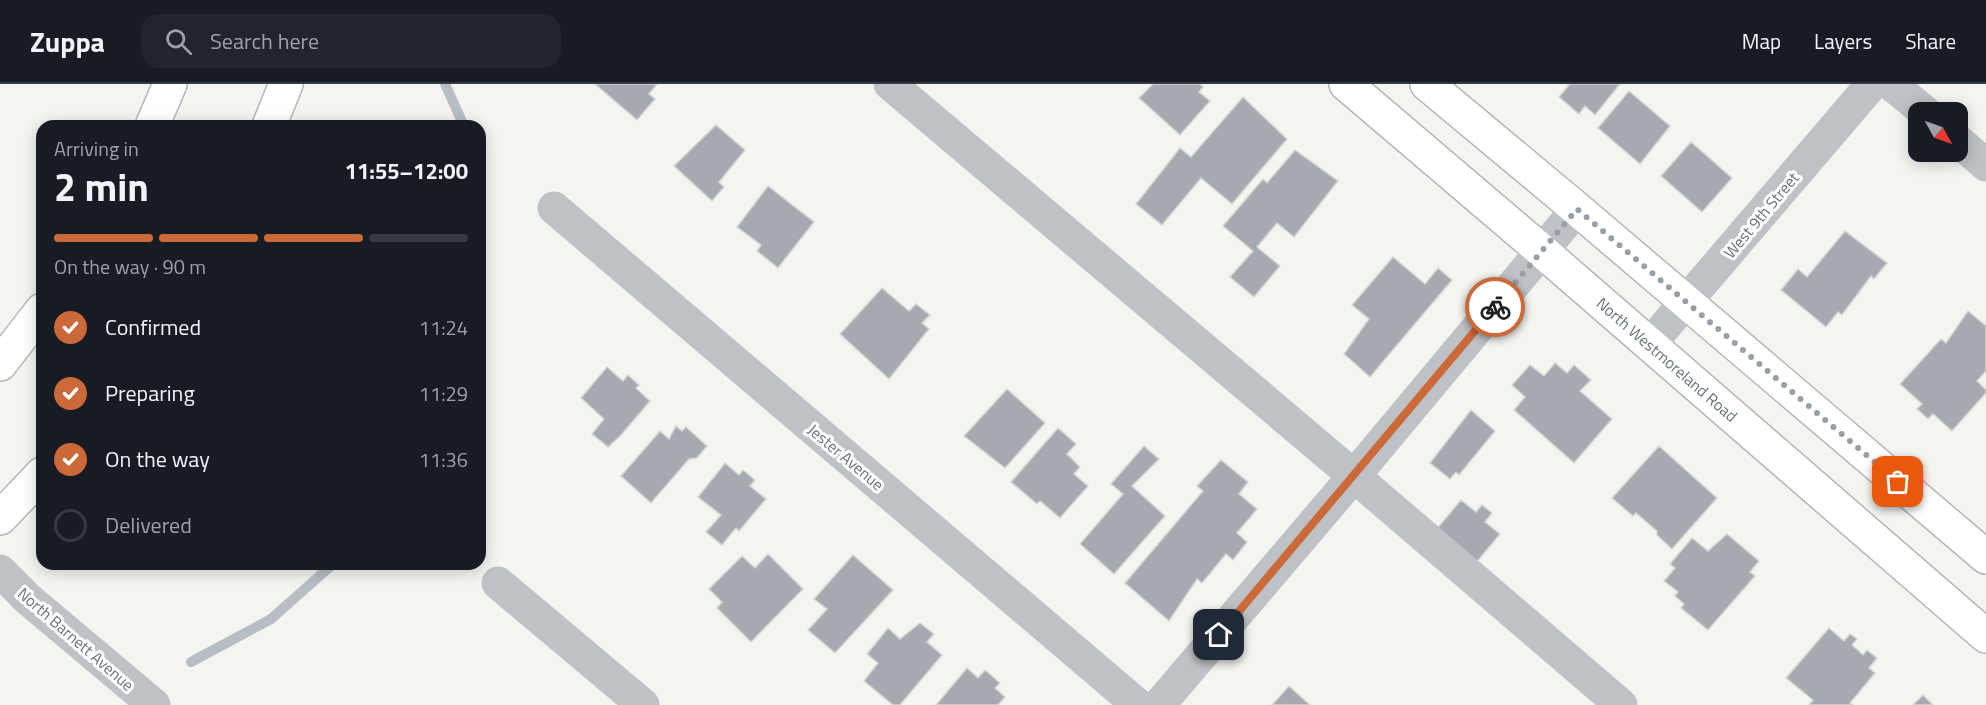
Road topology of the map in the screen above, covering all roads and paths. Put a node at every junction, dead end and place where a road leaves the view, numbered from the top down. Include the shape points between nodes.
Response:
1 (170, 84) edge
2 (286, 84) edge
3 (890, 84) edge
4 (1346, 84) edge
5 (1427, 84) edge
6 (1872, 84) edge
7 (1892, 84) edge
8 (1913, 102) edge
9 (155, 120) edge
10 (271, 120) edge
11 (1968, 150) edge
12 (1986, 165) edge
13 (554, 208) dead end
14 (1577, 209) junction
15 (1542, 250) junction
16 (1686, 303) junction
17 (36, 317) edge
18 (1649, 345) junction
19 (0, 364) edge
20 (1354, 476) junction
21 (36, 480) edge
22 (0, 518) edge
23 (1986, 557) edge
24 (0, 572) edge
25 (498, 583) dead end
26 (1986, 636) edge
27 (154, 705) edge
28 (643, 705) edge
29 (1138, 705) edge
30 (1159, 705) edge
31 (1621, 705) edge

1 - 9 main road
2 - 10 main road
3 - 20 street
4 - 15 main road, North Westmoreland Road
5 - 14 main road
6 - 16 street, West 9th Street
7 - 8 street
11 - 12 street
13 - 29 street, Jester Avenue
14 - 15 street
14 - 16 main road
15 - 18 main road, North Westmoreland Road
15 - 20 street
16 - 18 street, West 9th Street
16 - 23 main road
17 - 19 main road
18 - 26 main road, North Westmoreland Road
20 - 30 street
20 - 31 street
21 - 22 main road
24 - 27 street, North Barnett Avenue
25 - 28 street

